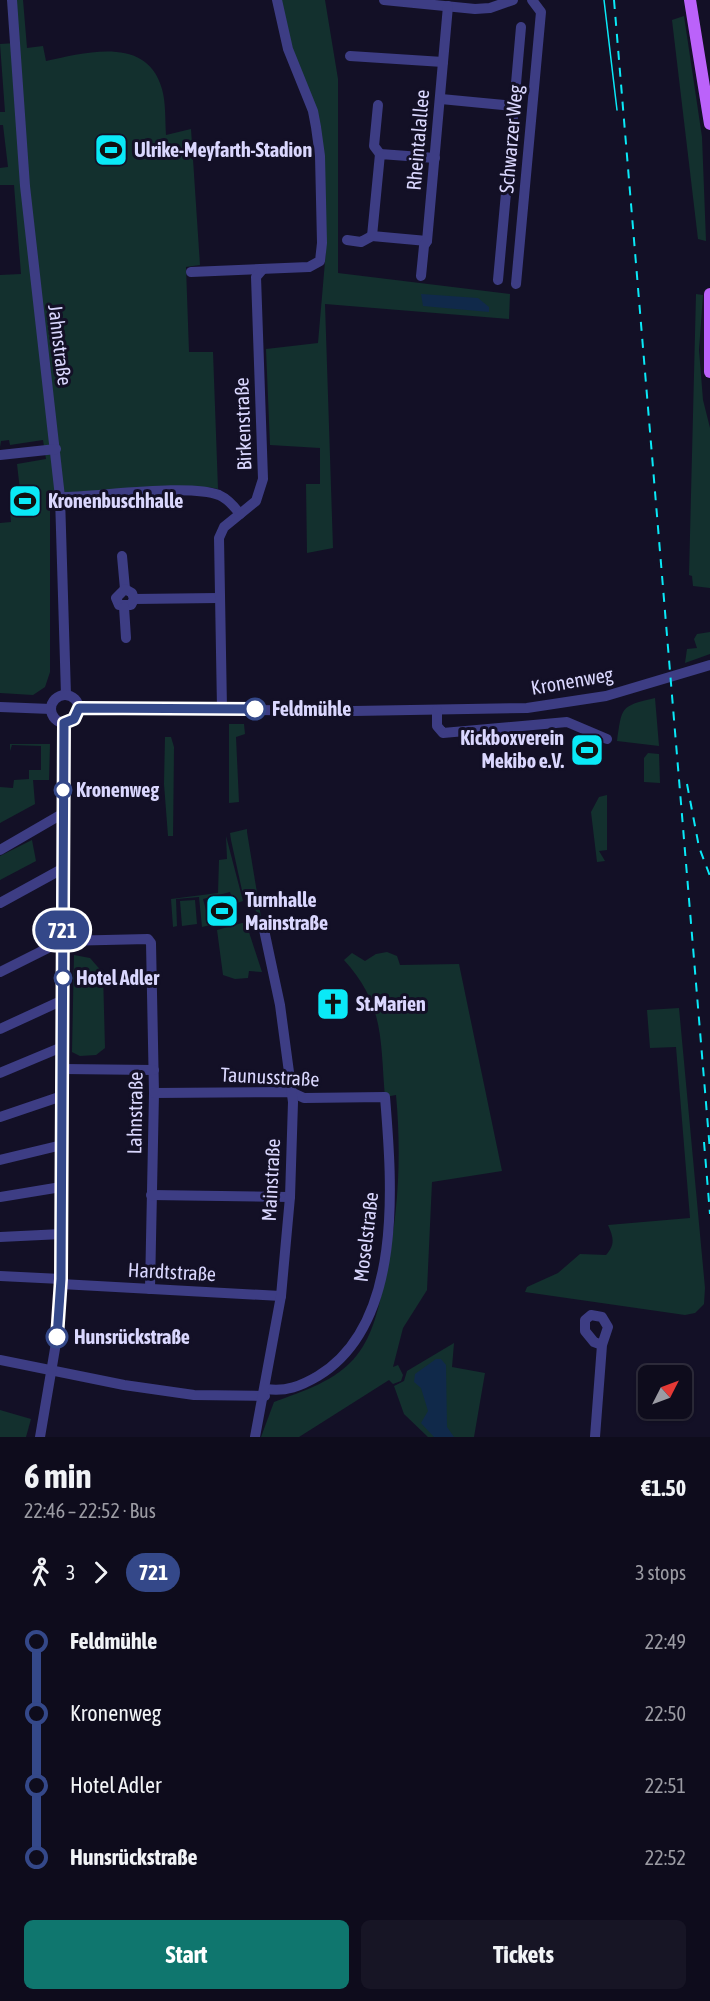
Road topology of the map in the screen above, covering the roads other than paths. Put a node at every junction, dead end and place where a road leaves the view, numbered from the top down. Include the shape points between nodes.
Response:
1 (12, 0) edge
2 (278, 0) edge
3 (384, 0) edge
4 (513, 0) edge
5 (531, 0) edge
6 (690, 0) edge
7 (448, 6) junction
8 (521, 27) dead end
9 (350, 56) dead end
10 (443, 62) junction
11 (441, 99) junction
12 (378, 105) dead end
13 (514, 106) junction
14 (710, 124) edge
15 (380, 154) junction
16 (435, 158) junction
17 (372, 236) junction
18 (347, 240) dead end
19 (428, 241) junction
20 (262, 270) junction
21 (191, 272) dead end
22 (421, 276) dead end
23 (498, 280) dead end
24 (516, 284) dead end
25 (710, 294) edge
26 (710, 372) edge
27 (56, 449) junction
28 (0, 455) edge
29 (60, 498) junction
30 (240, 514) junction
31 (122, 556) dead end
32 (124, 589) junction
33 (218, 597) junction
34 (134, 599) junction
35 (124, 607) junction
36 (126, 638) dead end
37 (710, 665) edge
38 (66, 695) junction
39 (0, 707) edge
40 (79, 708) junction
41 (51, 709) junction
42 (222, 709) junction
43 (437, 710) junction
44 (64, 723) junction
45 (607, 739) dead end
46 (62, 814) junction
47 (0, 850) edge
48 (62, 869) junction
49 (0, 903) edge
50 (263, 925) dead end
51 (62, 941) junction
52 (0, 972) edge
53 (63, 1000) junction
54 (0, 1029) edge
55 (62, 1047) junction
56 (63, 1070) junction
57 (154, 1070) junction
58 (0, 1073) edge
59 (291, 1092) junction
60 (154, 1093) junction
61 (62, 1096) junction
62 (385, 1097) joint
63 (0, 1117) edge
64 (62, 1145) junction
65 (0, 1160) edge
66 (61, 1187) junction
67 (151, 1195) junction
68 (0, 1197) edge
69 (290, 1197) junction
70 (62, 1234) junction
71 (0, 1237) edge
72 (0, 1276) edge
73 (61, 1282) junction
74 (150, 1289) junction
75 (281, 1296) junction
76 (602, 1345) dead end
77 (0, 1360) edge
78 (50, 1371) junction
79 (266, 1392) junction
80 (40, 1437) edge
81 (255, 1437) edge
82 (595, 1437) edge

1 - 27 street, Jahnstraße via 24,186
2 - 20 street via 288,49 316,127 322,243 320,261 314,266
3 - 7 street
4 - 7 street via 490,8
5 - 24 street, Schwarzer Weg via 541,12
6 - 14 main road
7 - 10 street, Rheintalallee
8 - 13 street
9 - 10 street
10 - 11 street, Rheintalallee
11 - 13 street
11 - 16 street, Rheintalallee
12 - 15 street via 374,146
13 - 23 street
15 - 16 street
15 - 17 street
16 - 19 street, Rheintalallee
17 - 18 street via 361,242
17 - 19 street
19 - 22 street, Rheintalallee
20 - 21 street
20 - 30 street, Birkenstraße via 256,277 263,479 256,501
25 - 26 main road
27 - 28 street
27 - 29 street, Jahnstraße
29 - 30 street via 172,491 213,494 229,501
29 - 38 street, Jahnstraße
30 - 33 street, Birkenstraße via 224,527 219,538
31 - 32 street
32 - 34 street
32 - 35 street via 116,598
33 - 34 street
33 - 42 street, Birkenstraße
34 - 35 street
35 - 36 street
37 - 43 street, Kronenweg via 648,685 585,699 527,708
38 - 40 street via 75,699
38 - 41 street via 55,699
39 - 41 street
40 - 42 street, Kronenweg
40 - 44 street via 74,719
41 - 44 street via 56,719
42 - 43 street, Kronenweg
43 - 45 street, Kronenweg via 437,726 443,733 567,722
44 - 46 street
46 - 47 street
46 - 48 street
48 - 49 street
48 - 51 street
50 - 59 street, Mainstraße via 284,1027
51 - 52 street
51 - 53 street
51 - 57 street, Lahnstraße via 147,939 152,946
53 - 54 street
53 - 55 street
55 - 56 street
55 - 58 street
56 - 57 street
56 - 61 street
57 - 60 street, Lahnstraße
59 - 60 street, Taunusstraße
59 - 62 street, Taunusstraße via 304,1098
59 - 69 street, Mainstraße
60 - 67 street, Lahnstraße
61 - 63 street
61 - 64 street
62 - 79 street, Moselstraße via 390,1160 388,1230 375,1302 355,1343 338,1363 290,1389
64 - 65 street
64 - 66 street
66 - 68 street
66 - 70 street
67 - 69 street
67 - 74 street, Lahnstraße
69 - 75 street, Mainstraße
70 - 71 street
70 - 73 street
72 - 73 street, Hardtstraße
73 - 74 street, Hardtstraße
73 - 78 street
74 - 75 street, Hardtstraße
75 - 79 street, Mainstraße
76 - 82 street
77 - 78 street
78 - 79 street, Moselstraße via 194,1395
78 - 80 street
79 - 81 street, Mainstraße

